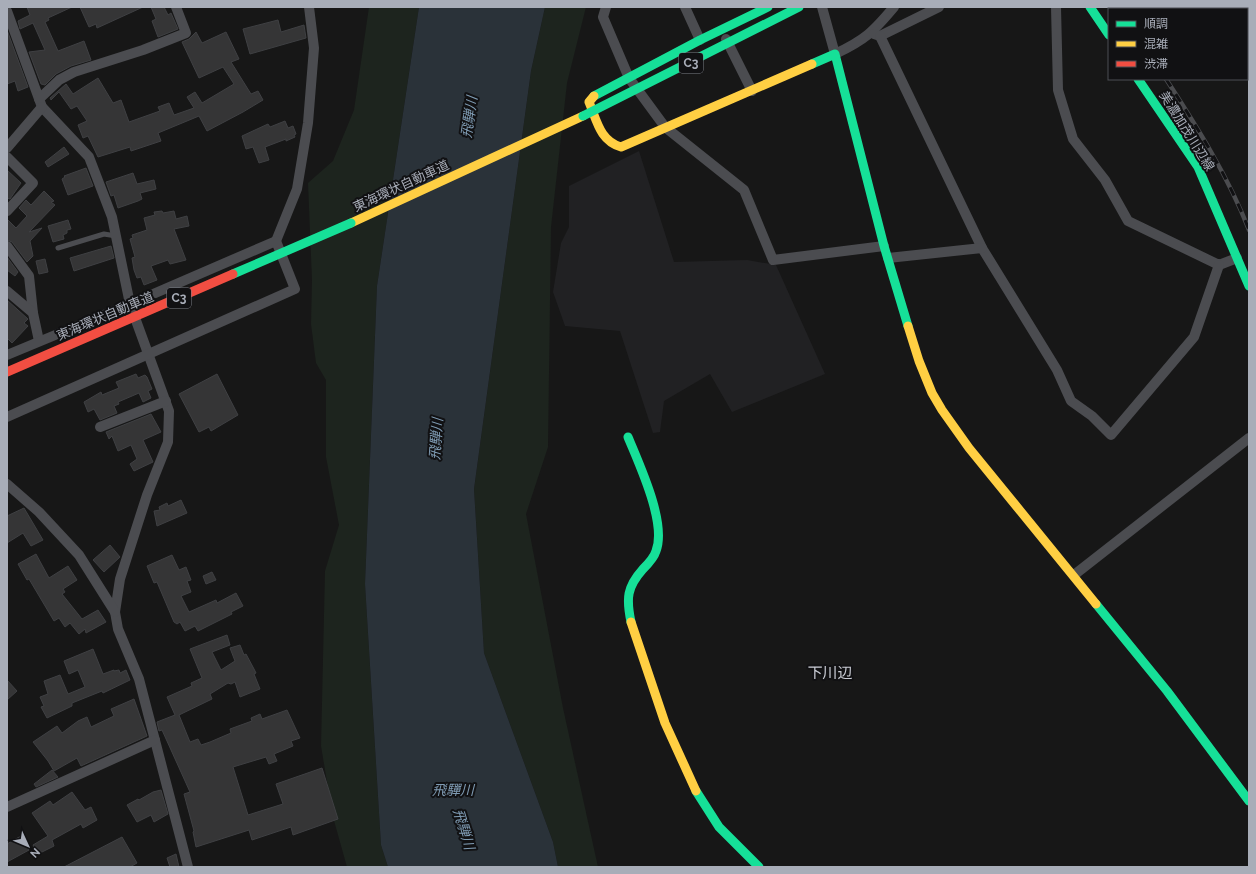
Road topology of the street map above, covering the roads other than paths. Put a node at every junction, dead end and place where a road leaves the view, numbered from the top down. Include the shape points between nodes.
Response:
1 (176, 7) edge
2 (309, 7) edge
3 (606, 7) edge
4 (685, 7) edge
5 (766, 7) edge
6 (799, 7) edge
7 (822, 7) edge
8 (894, 7) edge
9 (940, 7) edge
10 (1056, 7) edge
11 (1090, 7) edge
12 (7, 11) edge
13 (721, 30) junction
14 (876, 34) junction
15 (1108, 34) edge
16 (700, 40) junction
17 (835, 54) junction
18 (629, 78) junction
19 (1139, 80) edge
20 (752, 91) junction
21 (40, 103) junction
22 (665, 127) junction
23 (11, 137) edge
24 (7, 148) edge
25 (7, 157) edge
26 (7, 211) edge
27 (116, 236) junction
28 (276, 241) junction
29 (7, 246) edge
30 (884, 246) junction
31 (58, 248) dead end
32 (982, 248) junction
33 (888, 258) junction
34 (1237, 258) junction
35 (1219, 265) junction
36 (1249, 286) edge
37 (7, 291) edge
38 (130, 304) junction
39 (33, 313) junction
40 (40, 341) junction
41 (7, 355) edge
42 (148, 355) junction
43 (7, 372) edge
44 (166, 402) junction
45 (7, 417) edge
46 (100, 427) dead end
47 (628, 437) dead end
48 (1249, 438) edge
49 (7, 484) edge
50 (1074, 575) junction
51 (115, 612) junction
52 (155, 740) junction
53 (1249, 801) edge
54 (7, 807) edge
55 (188, 867) edge
56 (759, 867) edge

1 - 21 street via 186,33 74,72 59,80
2 - 28 street via 314,48 308,123 297,189
3 - 18 street via 603,16
4 - 16 street
5 - 13 main road
6 - 43 main road, 東海環状自動車道 / C3, bridge via 566,124 342,228
7 - 17 street
8 - 14 street
9 - 14 street
10 - 35 street via 1058,90 1073,139 1105,180 1128,220
11 - 15 main road
12 - 21 street
13 - 16 main road
13 - 20 street
14 - 17 street
14 - 32 street
16 - 18 main road
17 - 20 main road
17 - 30 main road
18 - 22 street
18 - 22 main road via 595,95 589,102 605,139 621,147
19 - 34 main road, 美濃加茂川辺線 via 1198,167
20 - 22 main road
21 - 23 street
21 - 27 street via 89,157 112,217
22 - 30 street via 744,190 773,260
23 - 24 street
25 - 26 street via 33,183
27 - 31 lane via 104,234
27 - 38 street
28 - 38 street
28 - 42 street via 295,289
29 - 39 street via 29,276
30 - 33 main road
32 - 33 street
32 - 35 street via 1057,370 1071,401 1092,416 1111,435 1194,337
33 - 50 main road via 932,393 969,448
34 - 35 street
34 - 36 main road, 美濃加茂川辺線
37 - 39 street
38 - 40 street
38 - 42 street
39 - 40 street
40 - 41 street
42 - 44 street
42 - 45 street
44 - 46 street
44 - 51 street via 169,411 168,442 147,495 120,579
47 - 56 main road via 659,523 660,542 656,552 628,588 634,632 664,722 704,805 723,832
48 - 50 street
49 - 51 street via 39,512 79,555
50 - 53 main road via 1167,691
51 - 52 street via 118,629 138,679
52 - 54 street
52 - 55 street

